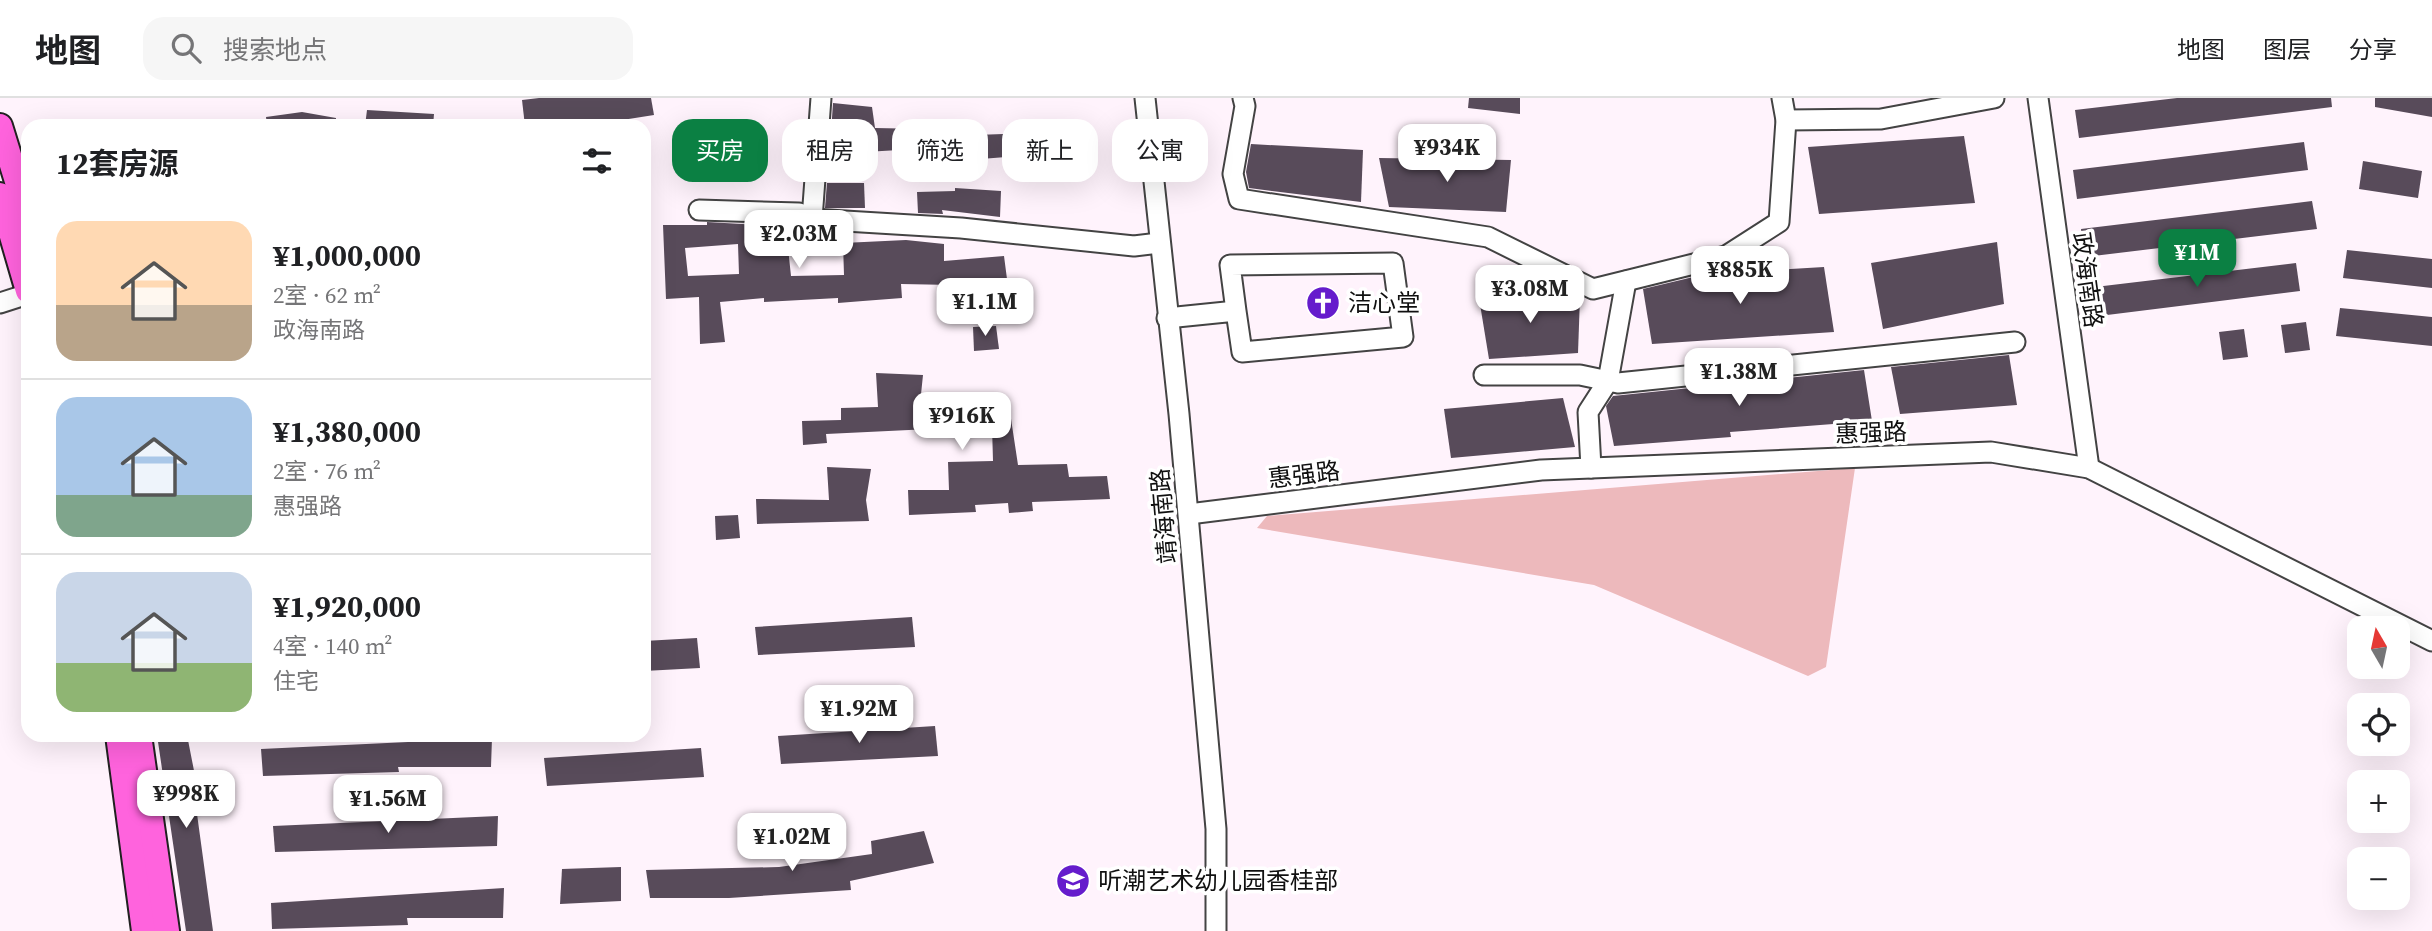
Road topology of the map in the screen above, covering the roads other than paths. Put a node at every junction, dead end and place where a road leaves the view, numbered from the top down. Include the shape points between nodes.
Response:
1 (821, 98) edge
2 (1145, 98) edge
3 (1243, 98) edge
4 (1782, 98) edge
5 (1994, 98) edge
6 (2038, 98) edge
7 (1786, 120) junction
8 (0, 126) edge
9 (21, 194) edge
10 (0, 195) edge
11 (699, 210) dead end
12 (812, 219) junction
13 (1159, 243) junction
14 (21, 268) edge
15 (1626, 281) junction
16 (21, 296) edge
17 (0, 303) edge
18 (1236, 311) junction
19 (1167, 318) junction
20 (2015, 342) dead end
21 (1484, 375) dead end
22 (1608, 381) junction
23 (1591, 468) junction
24 (2089, 468) junction
25 (1189, 513) junction
26 (2432, 641) edge
27 (119, 742) edge
28 (140, 742) edge
29 (144, 931) edge
30 (167, 931) edge
31 (1216, 931) edge

1 - 12 street
2 - 13 street, 靖海南路
3 - 15 street via 1233,174 1239,199 1488,237 1593,289
4 - 7 street
5 - 7 street via 1881,118
6 - 24 street, 政海南路
7 - 15 street via 1779,222 1726,256
8 - 9 main road
10 - 14 main road
11 - 12 street via 799,214
12 - 13 street via 1134,246
13 - 19 street, 靖海南路
15 - 22 street
16 - 17 street
18 - 18 street via 1242,352 1403,337 1393,263 1230,265
18 - 19 street
19 - 25 street, 靖海南路
20 - 22 street
21 - 22 street via 1580,375
22 - 23 street via 1588,412
23 - 24 street, 惠强路 via 1991,452
23 - 25 street, 惠强路 via 1541,470
24 - 26 street, 惠强路
25 - 31 street, 靖海南路 via 1216,828
27 - 29 main road
28 - 30 main road

